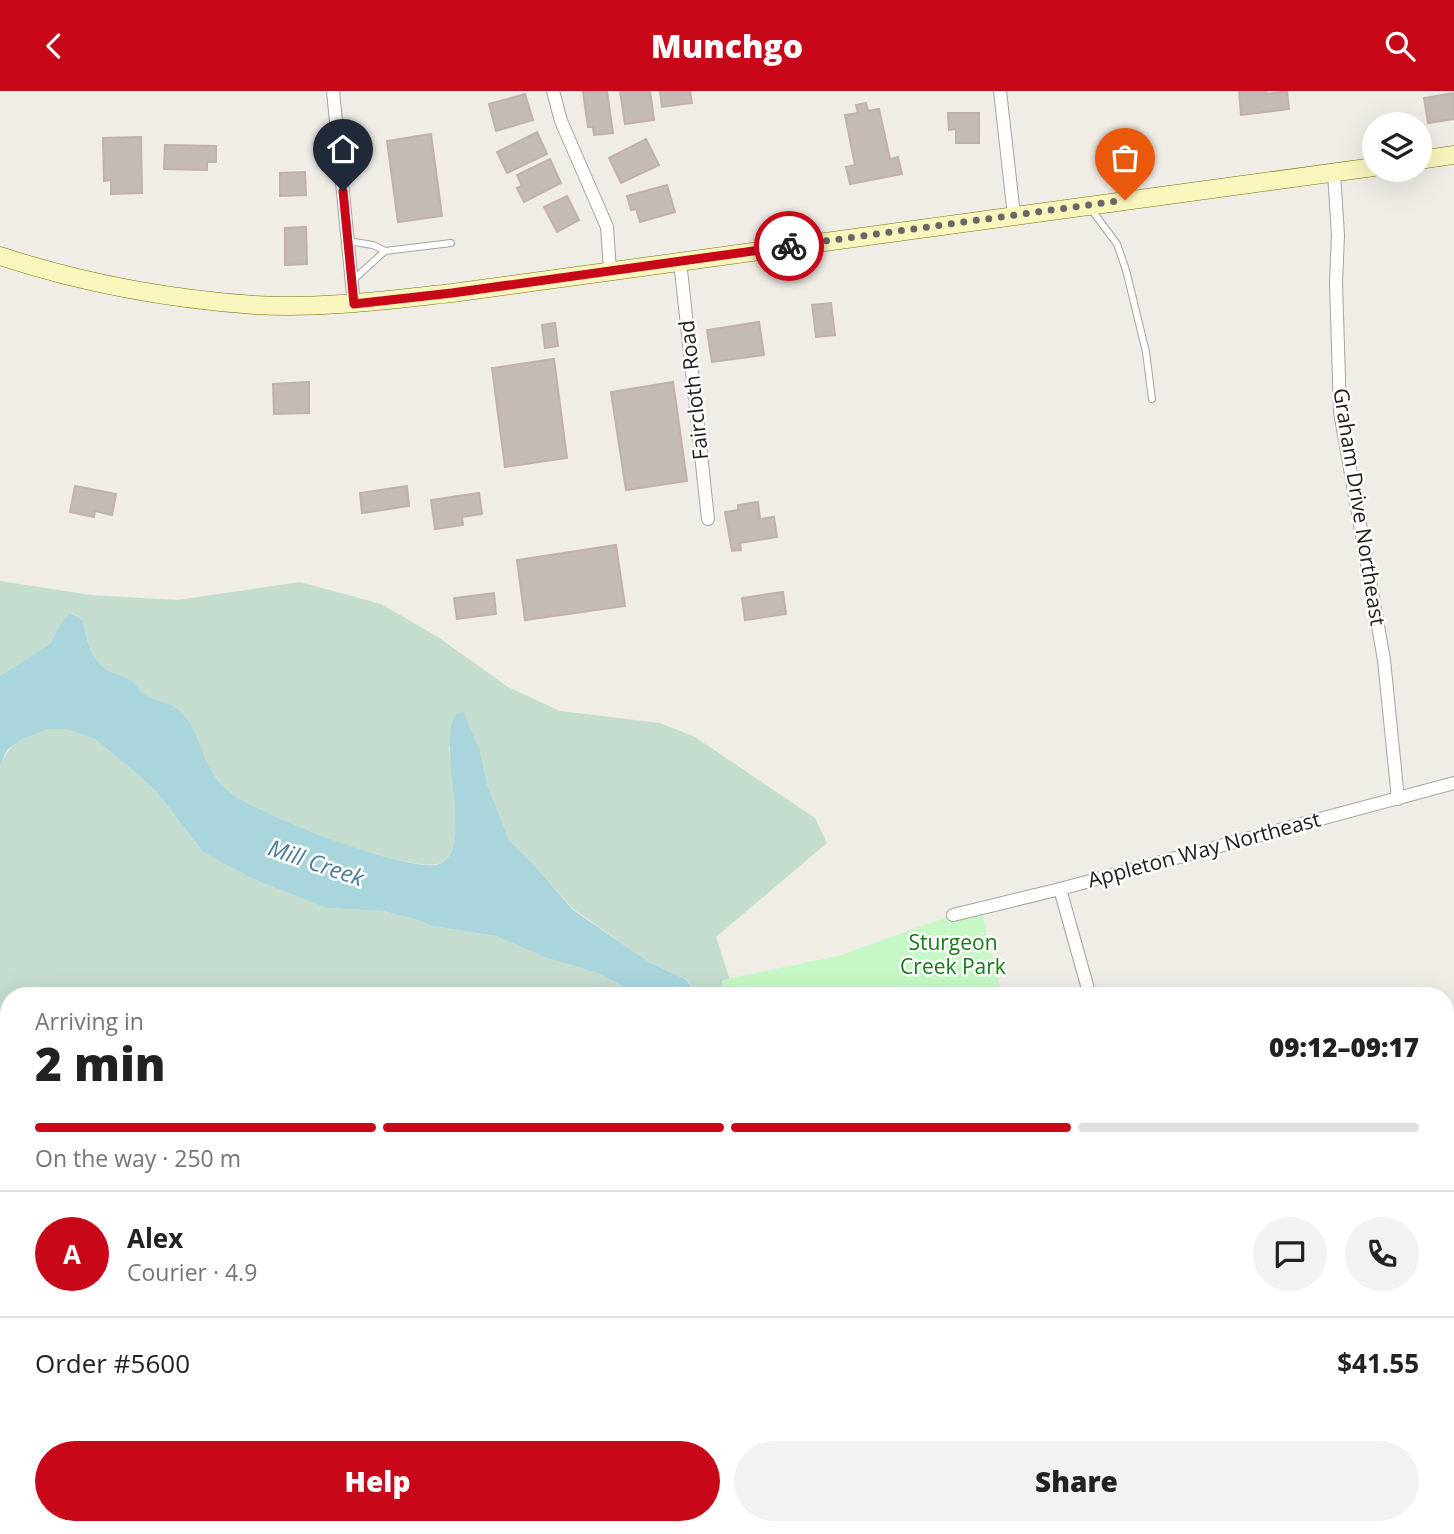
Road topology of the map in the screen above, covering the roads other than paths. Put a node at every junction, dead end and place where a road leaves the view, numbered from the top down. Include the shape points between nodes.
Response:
1 (333, 91) edge
2 (553, 91) edge
3 (1000, 91) edge
4 (1454, 155) edge
5 (1432, 158) edge
6 (1362, 169) edge
7 (1334, 173) junction
8 (1087, 204) junction
9 (1014, 215) junction
10 (348, 241) junction
11 (451, 243) dead end
12 (386, 251) junction
13 (0, 256) edge
14 (680, 261) junction
15 (610, 271) junction
16 (352, 281) junction
17 (354, 304) junction
18 (1152, 399) dead end
19 (708, 519) dead end
20 (1454, 783) edge
21 (1398, 799) junction
22 (1060, 889) junction
23 (953, 915) dead end
24 (1087, 987) edge

1 - 10 street
2 - 15 street via 561,121 607,227
3 - 9 street
4 - 5 main road
6 - 7 main road
7 - 8 main road
7 - 21 street, Graham Drive Northeast via 1340,412 1384,660
8 - 9 main road
8 - 18 lane via 1117,244 1126,270
9 - 14 main road
10 - 12 lane
10 - 16 street
11 - 12 lane
12 - 16 lane
13 - 17 main road via 97,283 165,295 257,305
14 - 15 main road
14 - 19 street, Faircloth Road
15 - 17 main road
16 - 17 street
20 - 21 street, Appleton Way Northeast
21 - 22 street, Appleton Way Northeast
22 - 23 street, Appleton Way Northeast
22 - 24 street

